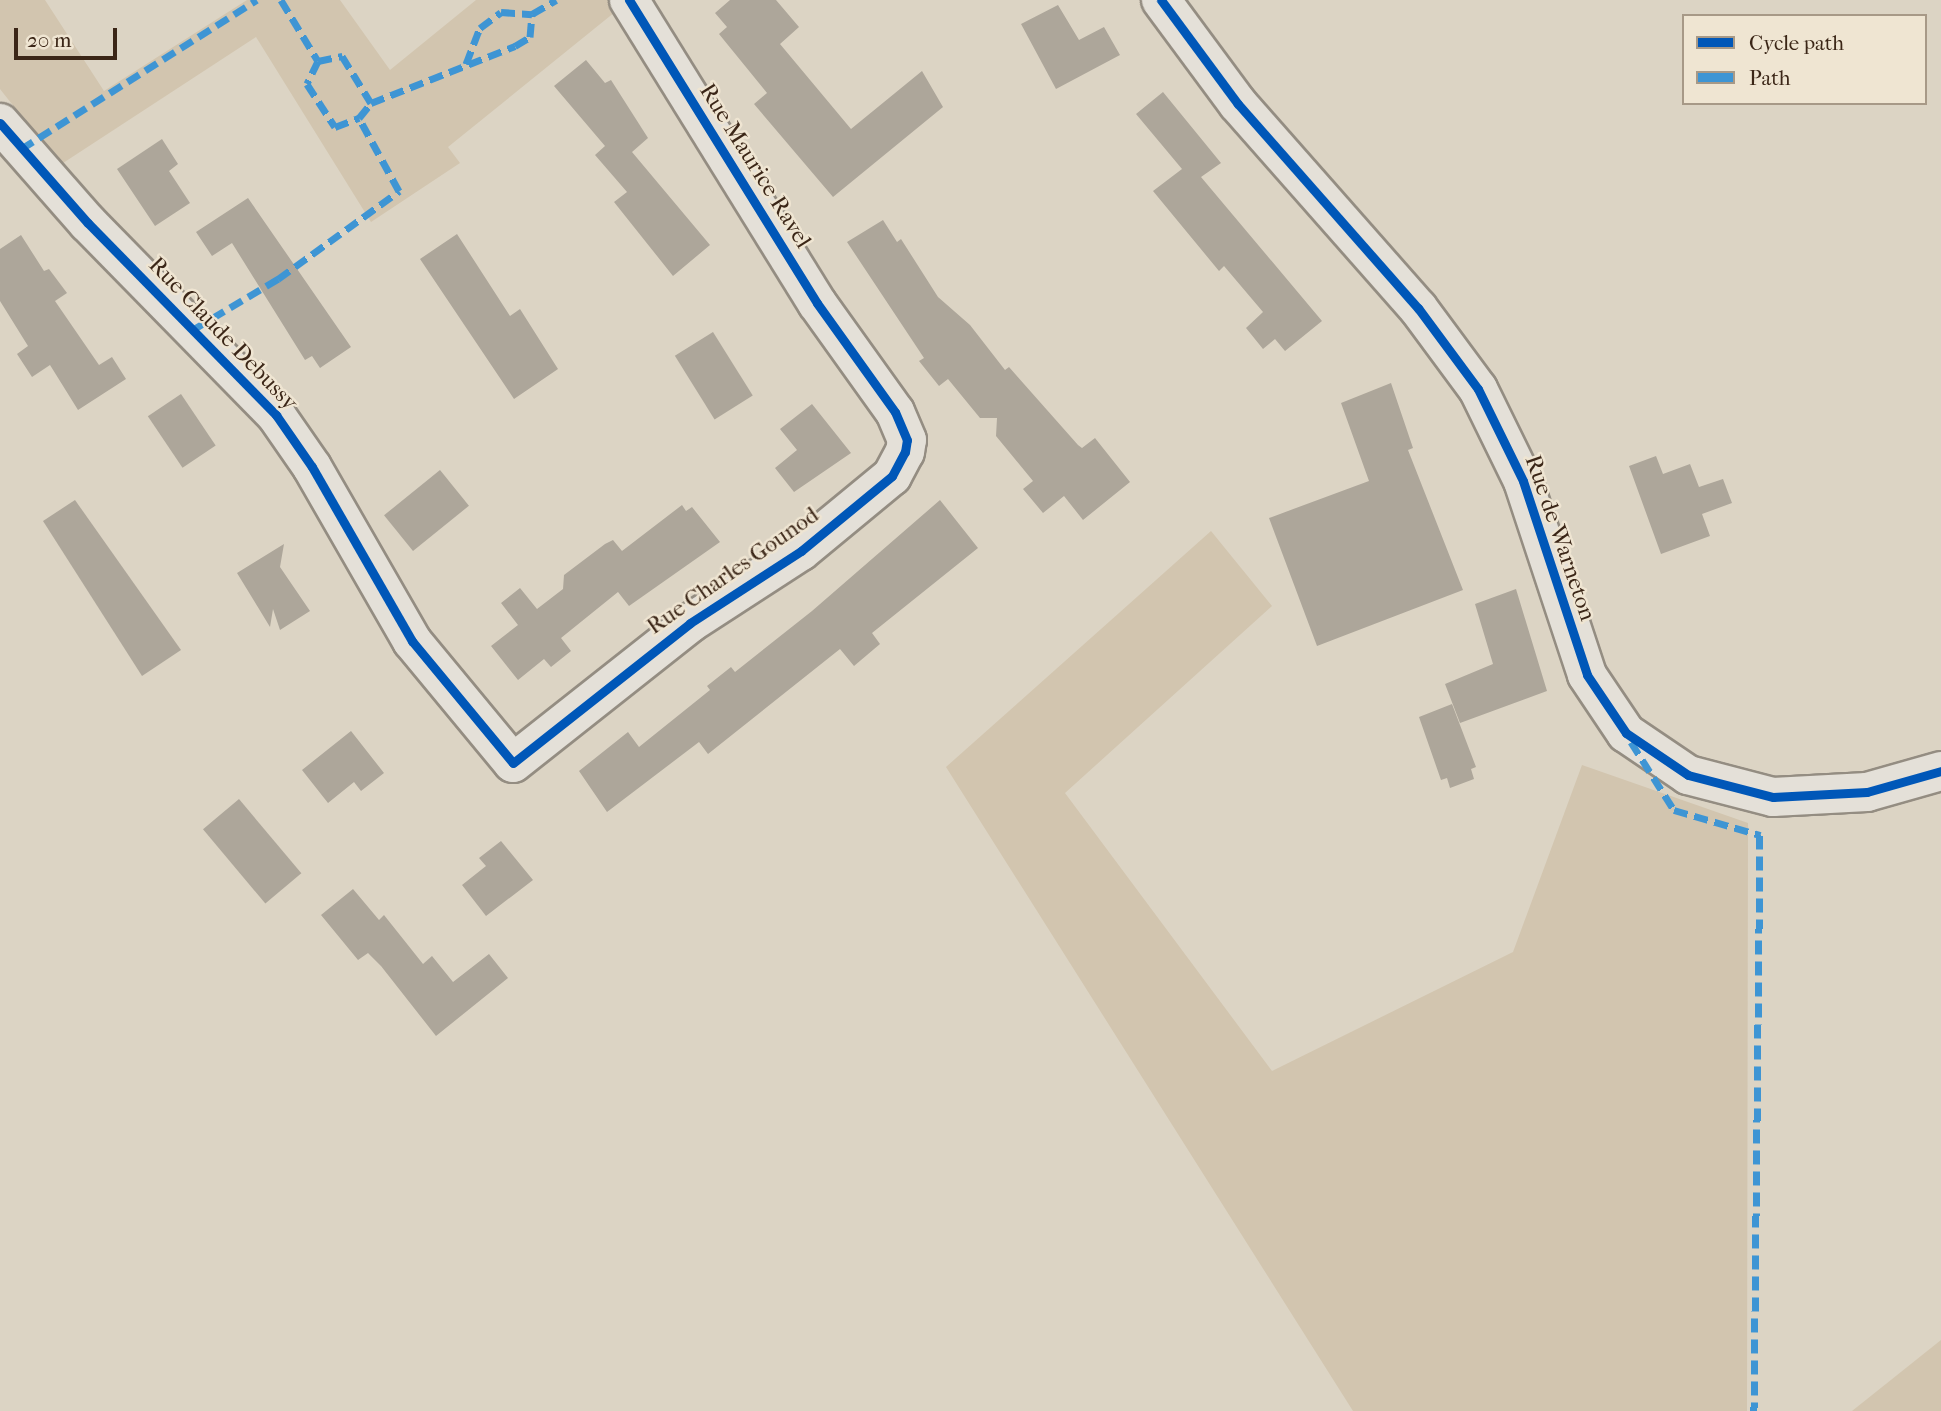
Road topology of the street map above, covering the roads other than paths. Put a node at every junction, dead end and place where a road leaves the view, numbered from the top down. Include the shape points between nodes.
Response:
1 (628, 0) edge
2 (1161, 0) edge
3 (0, 122) edge
4 (850, 351) joint
5 (513, 763) joint
6 (1941, 771) edge

1 - 4 street, Rue Maurice Ravel
2 - 6 street, Rue de Warneton via 1238,104 1418,308 1478,389 1523,481 1587,675 1626,733 1688,775 1773,797 1867,792
3 - 5 street, Rue Claude Debussy via 88,223 276,415 312,467 412,641
4 - 5 street, Rue Charles Gounod via 904,426 902,465 784,564 671,636

